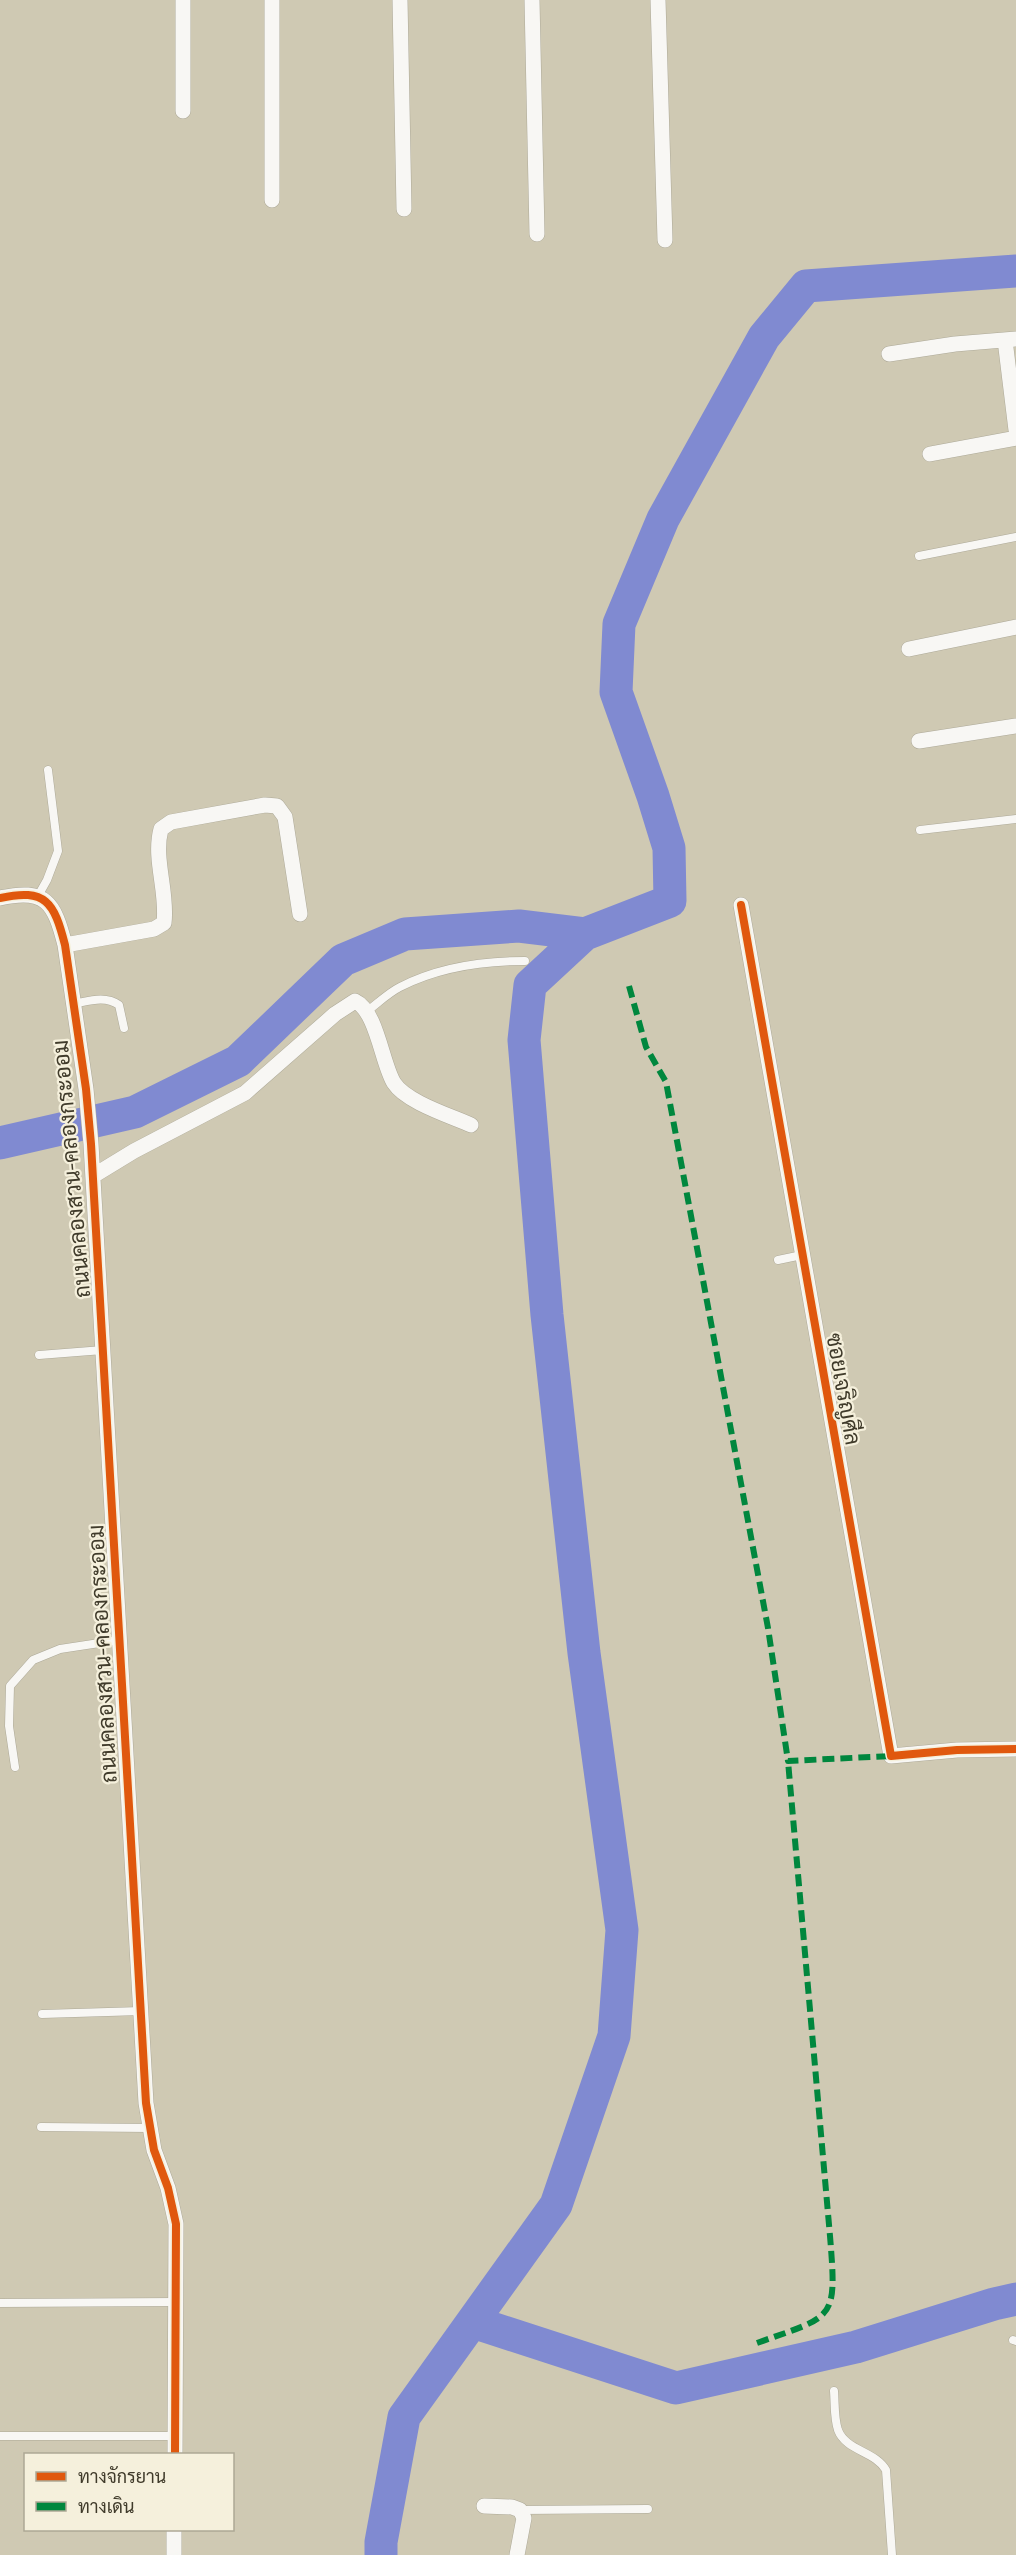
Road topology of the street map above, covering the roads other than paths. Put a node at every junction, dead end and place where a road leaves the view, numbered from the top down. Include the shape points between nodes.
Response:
1 (183, 0) edge
2 (272, 0) edge
3 (400, 0) edge
4 (532, 0) edge
5 (658, 0) edge
6 (183, 111) dead end
7 (272, 200) dead end
8 (404, 209) dead end
9 (537, 234) dead end
10 (665, 240) dead end
11 (1010, 339) edge
12 (889, 354) dead end
13 (1016, 430) edge
14 (1016, 438) edge
15 (930, 454) dead end
16 (1016, 537) edge
17 (919, 556) dead end
18 (1016, 627) edge
19 (909, 649) dead end
20 (1016, 726) edge
21 (919, 741) dead end
22 (48, 770) dead end
23 (1016, 819) edge
24 (920, 830) dead end
25 (38, 896) junction
26 (0, 898) edge
27 (741, 904) dead end
28 (300, 915) dead end
29 (65, 945) junction
30 (525, 961) dead end
31 (74, 1004) junction
32 (366, 1012) junction
33 (124, 1028) dead end
34 (471, 1125) dead end
35 (93, 1176) junction
36 (802, 1255) junction
37 (778, 1260) dead end
38 (103, 1350) junction
39 (39, 1355) dead end
40 (119, 1640) junction
41 (1016, 1749) edge
42 (15, 1767) dead end
43 (141, 2011) junction
44 (42, 2014) dead end
45 (41, 2127) dead end
46 (150, 2128) junction
47 (176, 2302) junction
48 (0, 2303) edge
49 (834, 2391) dead end
50 (0, 2436) edge
51 (175, 2436) junction
52 (175, 2453) edge
53 (484, 2506) dead end
54 (648, 2509) dead end
55 (520, 2510) junction
56 (174, 2531) edge
57 (174, 2555) edge
58 (517, 2555) edge
59 (892, 2555) edge

1 - 6 street
2 - 7 street
3 - 8 street
4 - 9 street
5 - 10 street
11 - 12 street
11 - 13 street
14 - 15 street
16 - 17 lane
18 - 19 street
20 - 21 street
22 - 25 lane via 58,850
23 - 24 lane
25 - 26 street via 22,893
25 - 29 street, ถนนคลองสวน-คลองกระออม via 59,922
27 - 36 street, ซอยเจริญศีล
28 - 29 street via 285,817 277,806 265,805 171,822 161,829 157,842 166,906 164,924
29 - 31 street, ถนนคลองสวน-คลองกระออม
30 - 32 lane via 451,967 398,987
31 - 33 lane via 113,1001 119,1005
31 - 35 street, ถนนคลองสวน-คลองกระออม
32 - 34 street via 394,1083 419,1101
32 - 35 street via 359,1003 350,1002 245,1093
35 - 38 street, ถนนคลองสวน-คลองกระออม
36 - 37 lane
36 - 41 street, ซอยเจริญศีล via 891,1756
38 - 39 lane
38 - 40 street, ถนนคลองสวน-คลองกระออม
40 - 42 lane via 60,1649 33,1660 10,1686 9,1726
40 - 43 street, ถนนคลองสวน-คลองกระออม
43 - 44 lane
43 - 46 street, ถนนคลองสวน-คลองกระออม
45 - 46 lane
46 - 47 street, ถนนคลองสวน-คลองกระออม via 176,2224
47 - 48 lane
47 - 51 street, ถนนคลองสวน-คลองกระออม
49 - 59 lane via 839,2433 847,2442 881,2461 886,2470
50 - 51 lane
51 - 52 street, ถนนคลองสวน-คลองกระออม
53 - 55 street
54 - 55 lane
55 - 58 street via 524,2518
56 - 57 street

